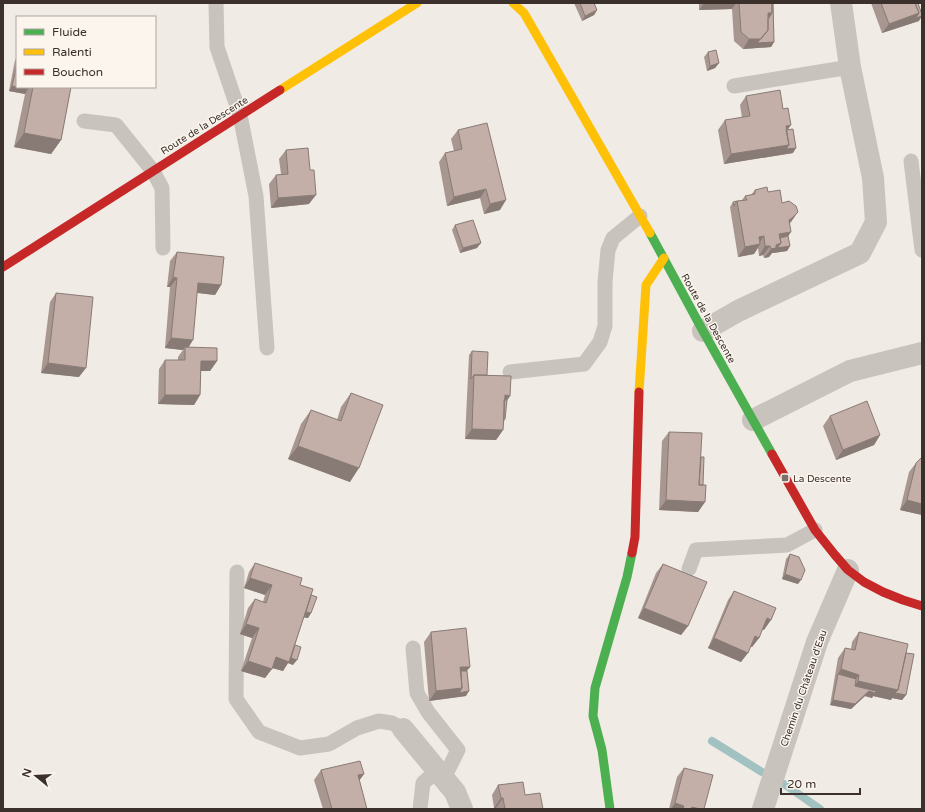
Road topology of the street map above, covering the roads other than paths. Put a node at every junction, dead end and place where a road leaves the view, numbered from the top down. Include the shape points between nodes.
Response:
1 (216, 3) edge
2 (417, 3) edge
3 (513, 3) edge
4 (841, 3) edge
5 (850, 67) junction
6 (734, 86) dead end
7 (240, 115) junction
8 (84, 120) dead end
9 (911, 161) dead end
10 (153, 171) junction
11 (640, 216) junction
12 (163, 248) dead end
13 (922, 250) edge
14 (664, 258) junction
15 (3, 267) edge
16 (703, 331) junction
17 (267, 348) dead end
18 (922, 353) edge
19 (510, 372) dead end
20 (753, 420) junction
21 (815, 530) junction
22 (689, 569) dead end
23 (848, 570) junction
24 (237, 572) dead end
25 (922, 606) edge
26 (413, 648) dead end
27 (403, 730) joint
28 (441, 774) junction
29 (420, 809) edge
30 (462, 809) edge
31 (610, 809) edge
32 (763, 809) edge

1 - 7 lane via 217,46
2 - 7 street, Route de la Descente
3 - 11 street, Route de la Descente via 524,13
4 - 5 street
5 - 6 lane
5 - 16 street via 873,178 876,222 860,253 738,311
7 - 10 street, Route de la Descente
7 - 17 lane via 256,196
8 - 10 lane via 116,124
9 - 13 lane
10 - 12 lane via 162,188
10 - 15 street, Route de la Descente
11 - 14 street, Route de la Descente
11 - 19 lane via 613,238 608,250 605,326 600,342 584,364
14 - 16 street, Route de la Descente
14 - 31 street via 646,285 639,377 635,537 627,577 595,688 593,716 602,750
16 - 20 street, Route de la Descente
18 - 20 street via 850,371
20 - 21 street, Route de la Descente
21 - 22 lane via 787,545 696,550
21 - 23 street, Route de la Descente
23 - 25 street, Route de la Descente via 861,581 895,598
23 - 32 street, Chemin du Château d'Eau via 817,642
24 - 27 lane via 236,700 259,732 300,748 329,744 357,728 379,721 392,723
26 - 28 lane via 417,693 428,712 458,750
27 - 28 street
28 - 29 lane via 423,783
28 - 30 street via 455,792

